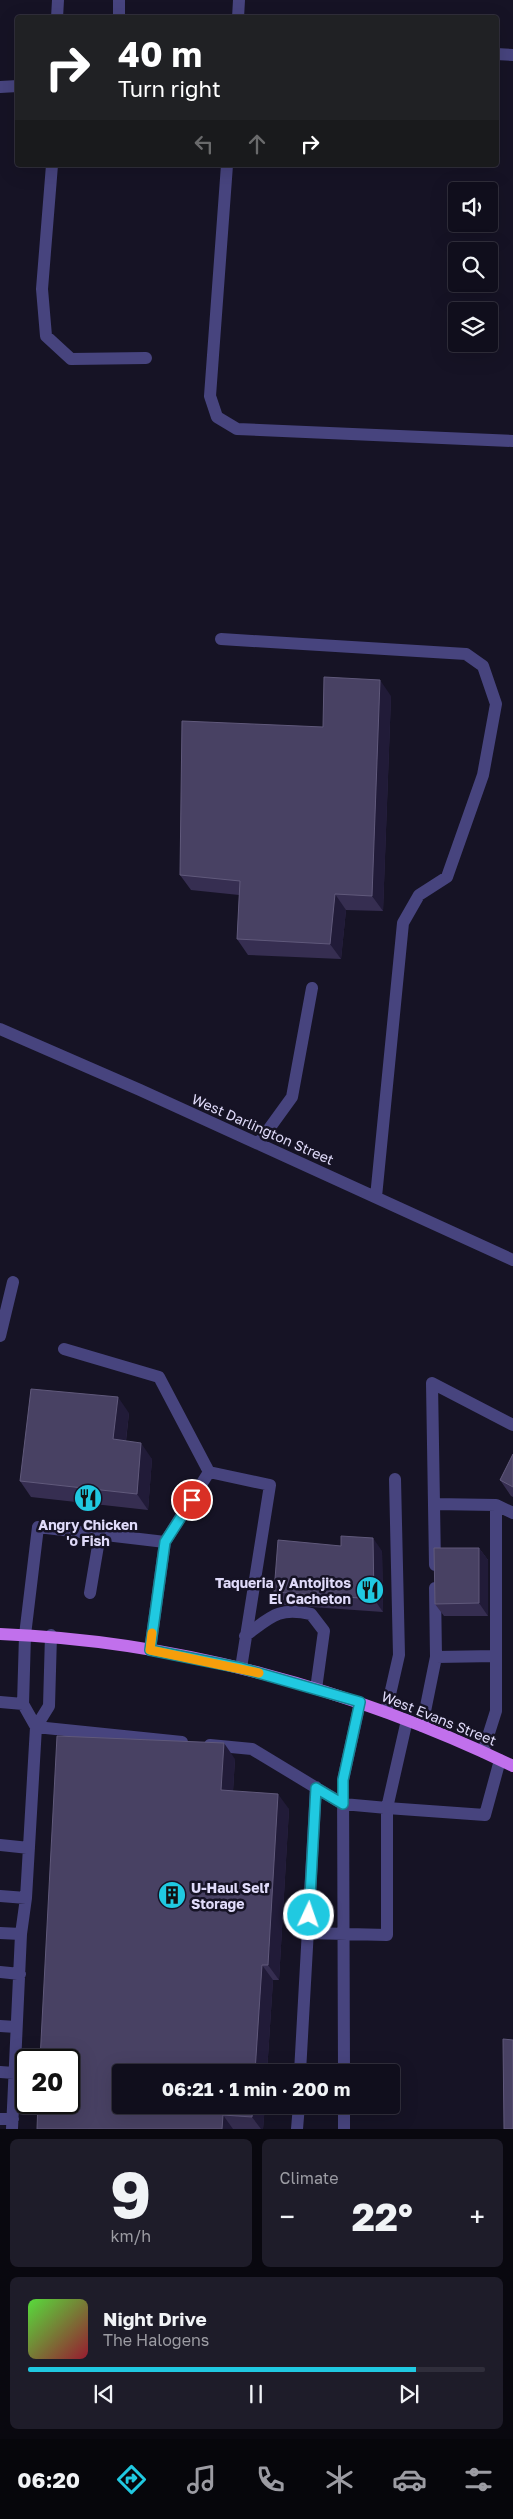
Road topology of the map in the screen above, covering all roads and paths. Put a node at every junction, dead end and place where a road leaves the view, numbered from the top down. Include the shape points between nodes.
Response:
1 (58, 0) edge
2 (119, 0) edge
3 (239, 0) edge
4 (57, 15) edge
5 (119, 15) edge
6 (238, 15) edge
7 (499, 54) edge
8 (513, 55) edge
9 (0, 86) edge
10 (15, 86) edge
11 (52, 167) edge
12 (227, 167) edge
13 (146, 358) dead end
14 (513, 441) edge
15 (221, 639) dead end
16 (312, 988) dead end
17 (0, 1029) edge
18 (258, 1144) junction
19 (376, 1197) junction
20 (513, 1260) edge
21 (13, 1282) dead end
22 (0, 1336) edge
23 (64, 1349) dead end
24 (513, 1425) edge
25 (209, 1472) junction
26 (395, 1479) dead end
27 (434, 1504) junction
28 (496, 1505) junction
29 (513, 1513) edge
30 (100, 1534) junction
31 (165, 1542) junction
32 (90, 1593) dead end
33 (0, 1634) edge
34 (25, 1635) junction
35 (51, 1635) junction
36 (245, 1636) junction
37 (150, 1650) junction
38 (496, 1656) junction
39 (436, 1657) junction
40 (241, 1668) junction
41 (316, 1689) junction
42 (0, 1702) edge
43 (360, 1702) junction
44 (23, 1704) junction
45 (386, 1712) junction
46 (407, 1720) junction
47 (422, 1726) junction
48 (36, 1727) junction
49 (484, 1752) junction
50 (500, 1760) junction
51 (513, 1766) edge
52 (316, 1788) junction
53 (343, 1804) junction
54 (387, 1808) junction
55 (0, 1845) edge
56 (29, 1848) junction
57 (0, 1896) edge
58 (26, 1898) junction
59 (0, 1933) edge
60 (308, 1933) junction
61 (21, 1934) junction
62 (344, 1935) junction
63 (0, 1972) edge
64 (20, 1974) junction
65 (0, 2026) edge
66 (16, 2027) junction
67 (300, 2064) edge
68 (344, 2064) edge
69 (0, 2072) edge
70 (14, 2073) junction
71 (298, 2114) edge
72 (344, 2114) edge
73 (8, 2122) edge
74 (297, 2129) edge
75 (344, 2129) edge

1 - 4 street
2 - 5 street
3 - 6 street
7 - 8 street
9 - 10 street
11 - 13 street via 42,288 46,336 70,360
12 - 14 street via 210,396 217,417 237,429
15 - 19 street via 466,654 483,666 496,704 483,776 446,877 419,894 403,923
16 - 18 street via 292,1097
17 - 18 street, West Darlington Street
18 - 19 street, West Darlington Street
19 - 20 street, West Darlington Street
21 - 22 street
23 - 25 street via 159,1377
24 - 27 street via 432,1383
25 - 31 street
25 - 36 street via 270,1485
26 - 45 street via 399,1655
27 - 28 street
27 - 39 street
28 - 29 street
28 - 38 street
30 - 31 street
30 - 32 street
30 - 34 street via 38,1527
31 - 37 street
33 - 34 main road, West Evans Street
34 - 35 main road, West Evans Street
34 - 44 street
35 - 37 main road, West Evans Street
35 - 48 street via 50,1706
36 - 40 street
36 - 41 street via 281,1612 310,1614 324,1631
37 - 40 main road, West Evans Street
38 - 39 street
38 - 49 street via 496,1711
39 - 47 street
40 - 41 main road, West Evans Street
41 - 43 main road, West Evans Street
42 - 44 street
43 - 45 main road, West Evans Street
43 - 53 street via 343,1780
44 - 48 street
45 - 46 main road, West Evans Street
46 - 47 main road, West Evans Street
46 - 54 street
47 - 49 main road, West Evans Street
48 - 52 street via 252,1750
48 - 56 street
49 - 50 main road, West Evans Street
50 - 51 main road, West Evans Street
50 - 54 street via 485,1815
52 - 53 street
52 - 60 street
53 - 54 street
53 - 62 street
54 - 62 street via 387,1935
55 - 56 street
56 - 58 street
57 - 58 street
58 - 61 street
59 - 61 street
60 - 62 street
60 - 67 street
61 - 64 street
62 - 68 street
63 - 64 street
64 - 66 street
65 - 66 street
66 - 70 street
69 - 70 street
70 - 73 street
71 - 74 street
72 - 75 street

